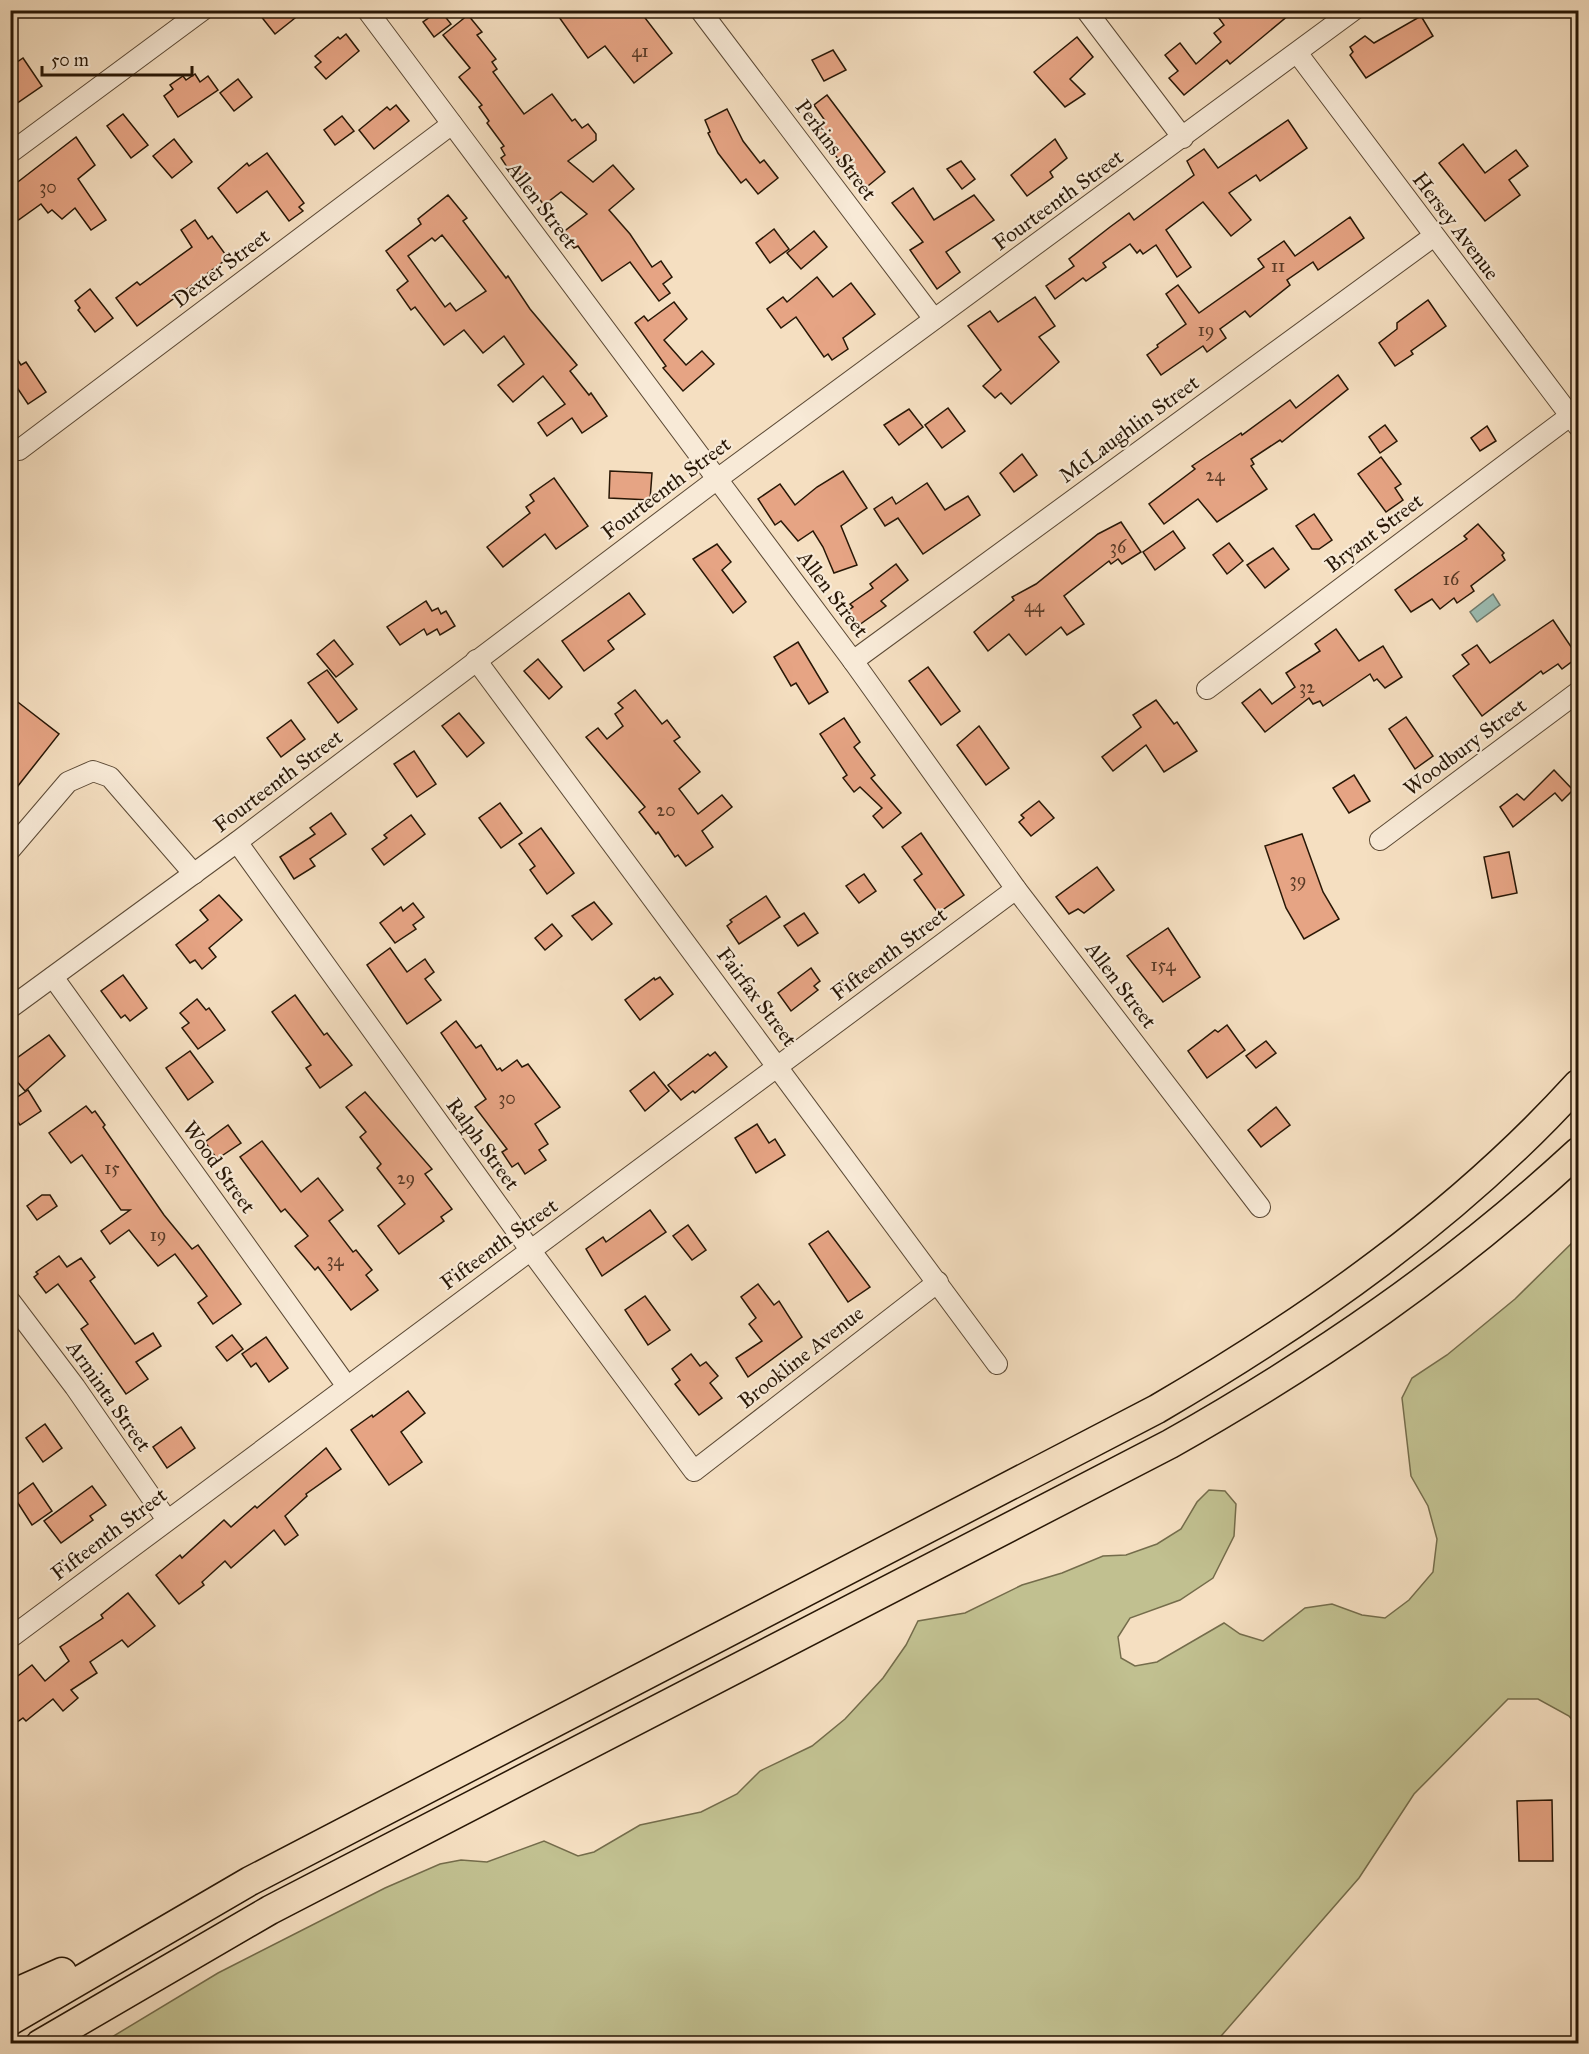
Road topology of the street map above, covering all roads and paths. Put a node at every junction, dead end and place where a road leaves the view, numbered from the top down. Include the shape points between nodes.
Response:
1 (203, 10) edge
2 (367, 10) edge
3 (700, 10) edge
4 (1086, 10) edge
5 (1354, 10) edge
6 (1298, 54) junction
7 (452, 124) junction
8 (1183, 138) junction
9 (10, 153) edge
10 (1434, 236) junction
11 (934, 319) junction
12 (1574, 421) edge
13 (19, 450) dead end
14 (716, 480) junction
15 (476, 660) junction
16 (853, 662) junction
17 (1207, 689) dead end
18 (1578, 692) edge
19 (1380, 840) dead end
20 (237, 842) junction
21 (10, 850) edge
22 (194, 874) junction
23 (1016, 889) junction
24 (53, 977) junction
25 (10, 1008) edge
26 (779, 1066) junction
27 (1578, 1084) edge
28 (1578, 1152) edge
29 (1260, 1207) dead end
30 (531, 1251) junction
31 (938, 1282) junction
32 (10, 1300) edge
33 (997, 1364) dead end
34 (346, 1385) junction
35 (694, 1470) joint
36 (167, 1520) junction
37 (10, 1638) edge
38 (184, 1918) junction
39 (10, 1995) edge
40 (10, 2021) edge
41 (40, 2043) edge

1 - 9 street
2 - 7 street, Allen Street
3 - 11 street, Perkins Street
4 - 8 street
5 - 6 street, Fourteenth Street
6 - 8 street, Fourteenth Street
6 - 10 street, Hersey Avenue
7 - 13 street, Dexter Street
7 - 14 street, Allen Street
8 - 11 street, Fourteenth Street
10 - 12 street, Hersey Avenue
10 - 16 street, McLaughlin Street
11 - 14 street, Fourteenth Street
12 - 17 street, Bryant Street
14 - 15 street, Fourteenth Street
14 - 16 street, Allen Street
15 - 20 street, Fourteenth Street
15 - 26 street, Fairfax Street
16 - 23 street, Allen Street
18 - 19 street, Woodbury Street
20 - 22 street, Fourteenth Street
20 - 30 street, Ralph Street
21 - 22 street via 68,782 93,771 110,777
22 - 24 street, Fourteenth Street
23 - 26 street, Fifteenth Street
23 - 29 street, Allen Street
24 - 25 street, Fourteenth Street
24 - 34 street, Wood Street
26 - 30 street, Fifteenth Street
26 - 31 street, Fairfax Street
27 - 38 highway via 1522,1141 1409,1242 1222,1371 1136,1420
28 - 41 highway via 1528,1198 1412,1291 1233,1408 270,1910
30 - 34 street, Fifteenth Street
30 - 35 street, Ralph Street
31 - 33 street, Fairfax Street
31 - 35 street, Brookline Avenue
32 - 36 street, Arminta Street
34 - 36 street, Fifteenth Street
36 - 37 street, Fifteenth Street
38 - 39 highway
38 - 40 highway

